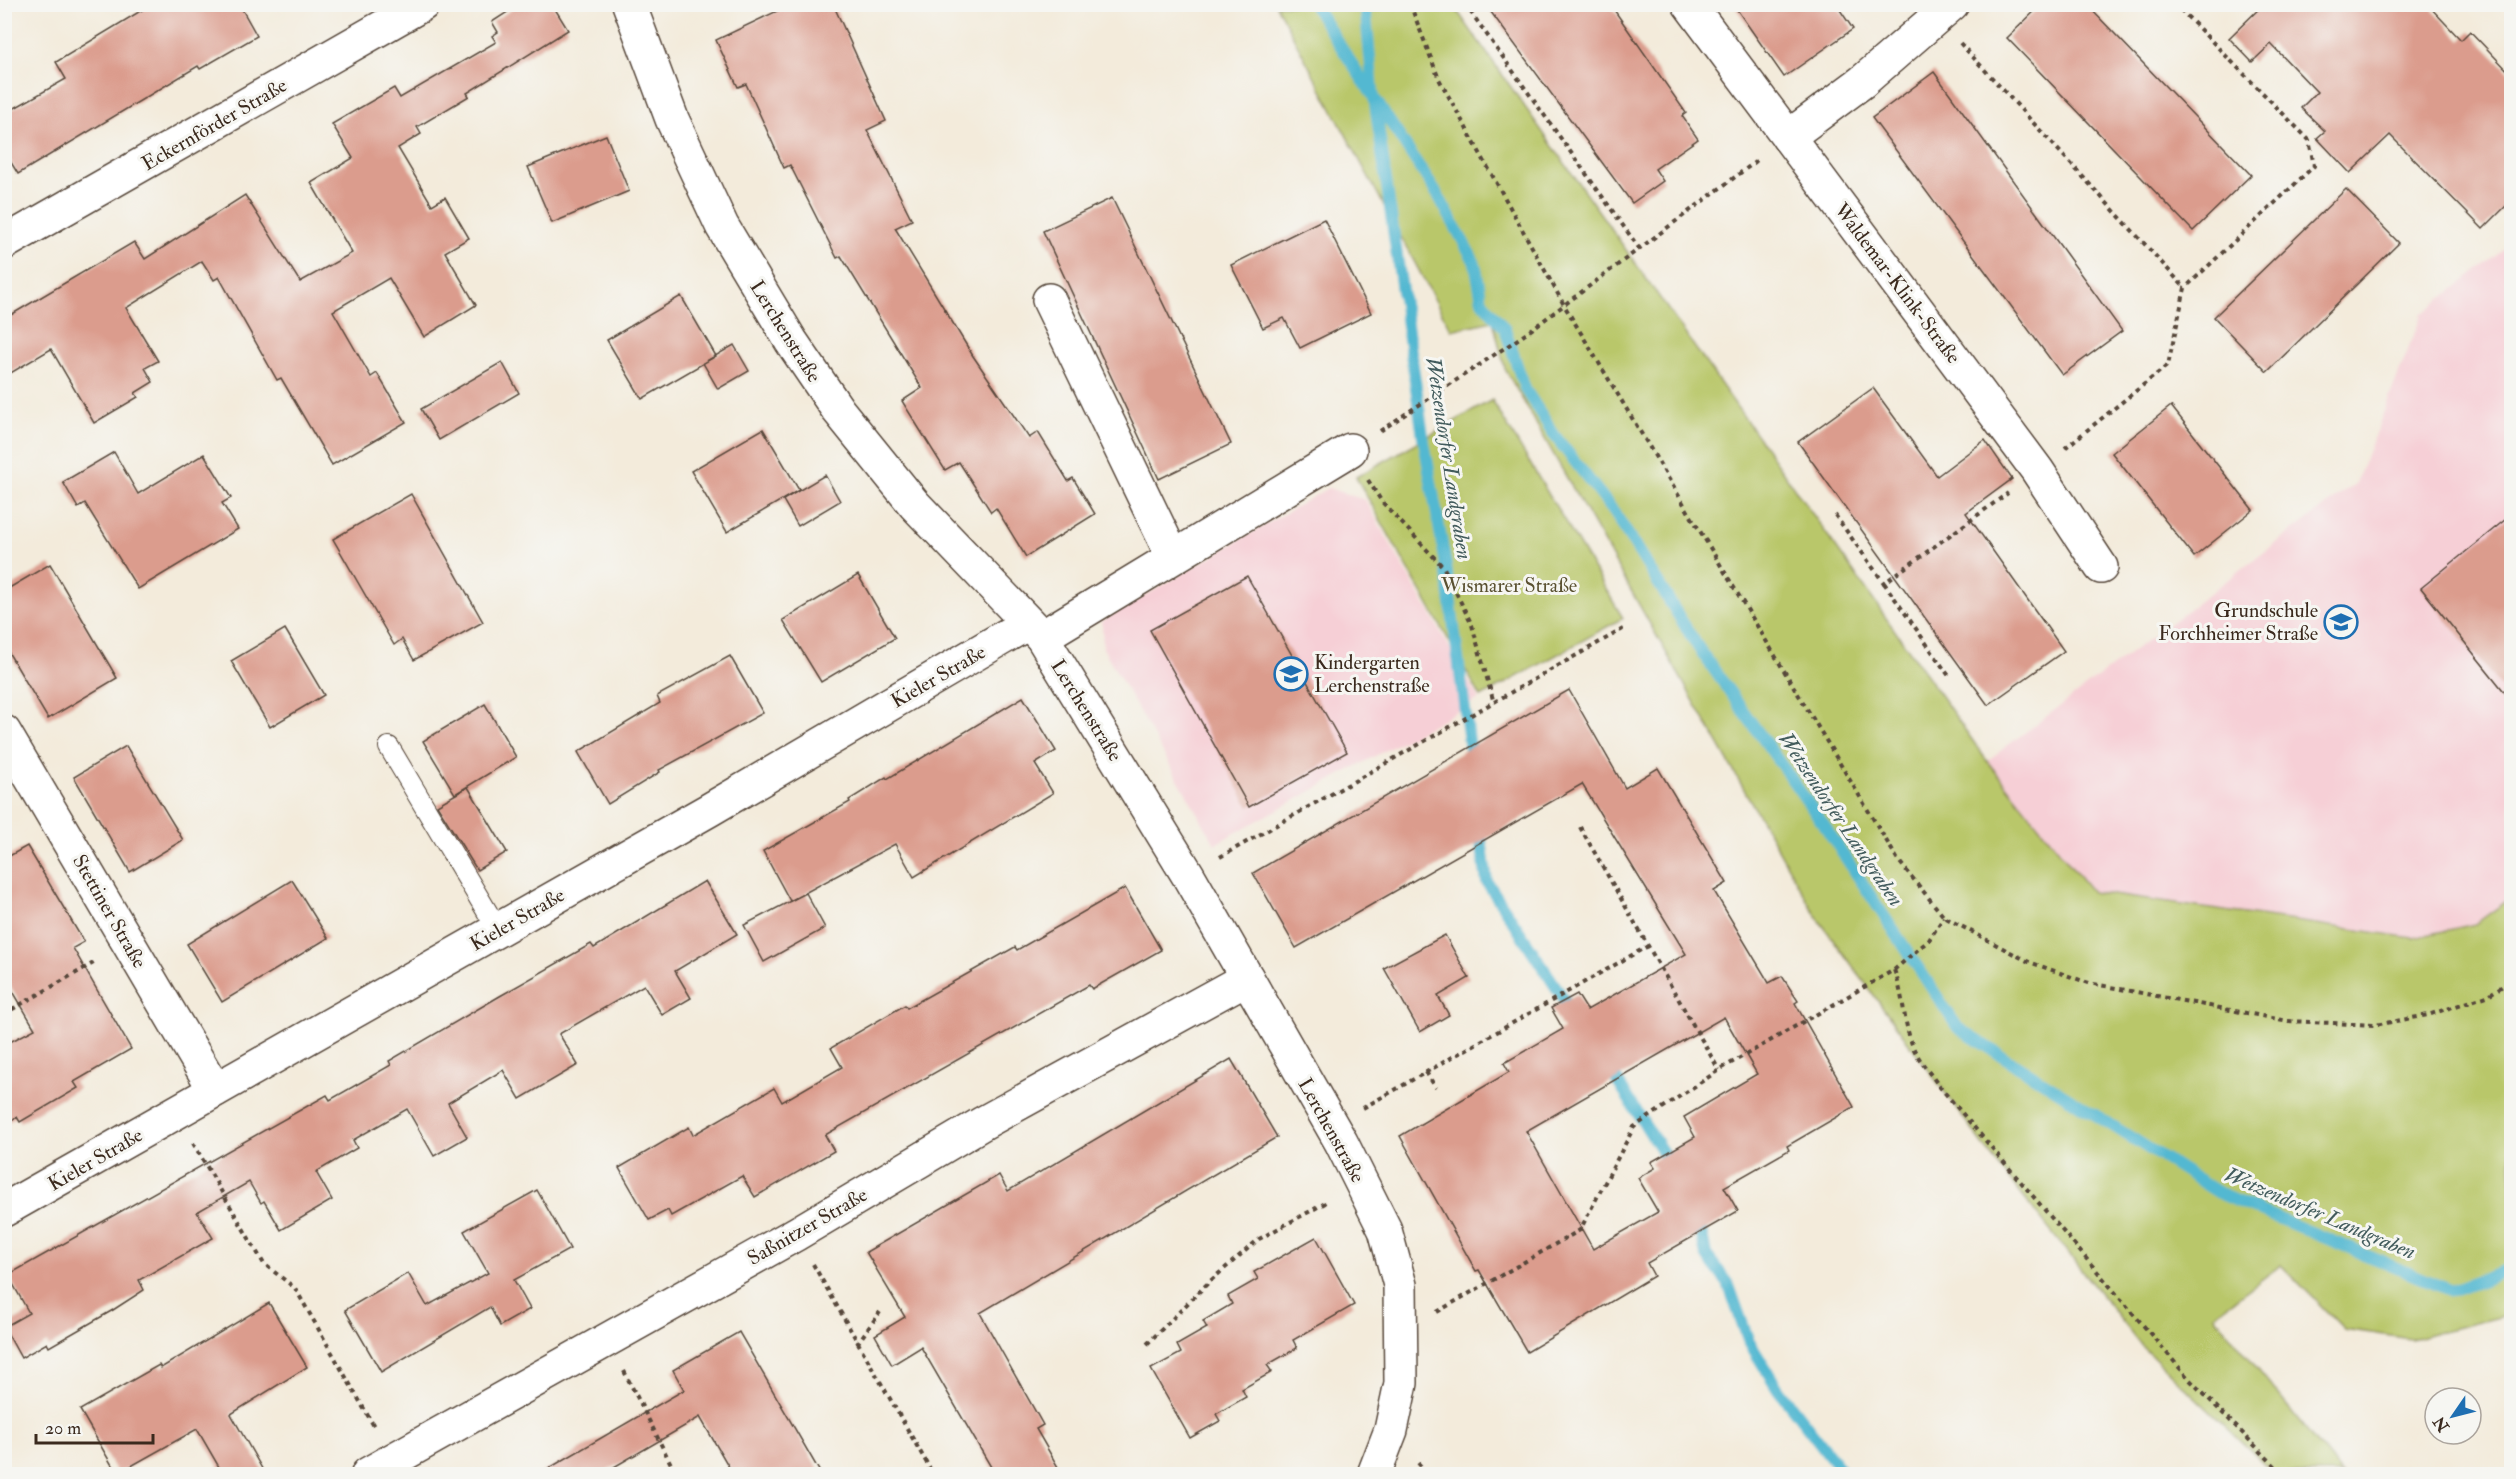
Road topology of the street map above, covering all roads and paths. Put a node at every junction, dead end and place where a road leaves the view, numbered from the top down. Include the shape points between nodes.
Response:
1 (423, 4) edge
2 (629, 4) edge
3 (1410, 4) edge
4 (1465, 4) edge
5 (1689, 4) edge
6 (2175, 4) edge
7 (1945, 11) edge
8 (1788, 137) junction
9 (4, 243) edge
10 (1639, 248) junction
11 (2185, 288) junction
12 (1049, 300) dead end
13 (1564, 304) junction
14 (1350, 450) junction
15 (2037, 470) junction
16 (1835, 515) dead end
17 (1173, 557) junction
18 (2101, 567) dead end
19 (1884, 583) junction
20 (1623, 629) dead end
21 (1035, 630) junction
22 (1949, 676) dead end
23 (1494, 703) junction
24 (4, 732) edge
25 (389, 747) dead end
26 (1580, 827) dead end
27 (1188, 875) junction
28 (1944, 917) junction
29 (498, 930) junction
30 (129, 943) junction
31 (1648, 946) junction
32 (1894, 970) junction
33 (1247, 978) junction
34 (2511, 980) edge
35 (4, 1014) edge
36 (1719, 1071) junction
37 (1426, 1072) junction
38 (1436, 1088) dead end
39 (215, 1090) junction
40 (175, 1112) junction
41 (1331, 1126) junction
42 (1362, 1184) junction
43 (4, 1210) edge
44 (796, 1234) junction
45 (880, 1312) dead end
46 (1402, 1331) junction
47 (608, 1338) junction
48 (857, 1344) junction
49 (1147, 1344) dead end
50 (380, 1467) edge
51 (676, 1474) edge
52 (933, 1474) edge
53 (1374, 1474) edge
54 (2283, 1474) edge

1 - 9 street, Eckernförder Straße
2 - 21 street, Lerchenstraße via 672,119 722,226 791,341 838,411 914,504
3 - 13 path via 1439,79
4 - 10 path
5 - 8 street, Waldemar-Klink-Straße
6 - 11 path via 2309,140 2314,166
7 - 8 street via 1862,82
7 - 11 path
8 - 10 path
8 - 15 street, Waldemar-Klink-Straße
10 - 13 path
11 - 15 path via 2168,365
12 - 17 street
13 - 14 path via 1524,335
13 - 28 path via 1898,860
14 - 17 street
14 - 23 path via 1382,502 1444,568 1472,625
15 - 18 street, Waldemar-Klink-Straße
15 - 19 path
16 - 19 path
17 - 21 street
19 - 22 path
20 - 23 path
21 - 27 street, Lerchenstraße
21 - 29 street, Kieler Straße
23 - 27 path
24 - 30 street, Stettiner Straße
25 - 29 lane
26 - 31 path
27 - 33 street, Lerchenstraße
28 - 32 path via 1929,940
28 - 34 path via 2029,963 2089,983 2288,1021 2375,1024 2428,1015 2487,996
29 - 39 street, Kieler Straße
30 - 35 path
30 - 39 street, Stettiner Straße
31 - 36 path
31 - 37 path
32 - 36 path
32 - 54 path via 1914,1048 1939,1086 2189,1379
33 - 41 street, Lerchenstraße
33 - 44 street, Saßnitzer Straße via 983,1123
36 - 46 path via 1635,1127 1580,1230
37 - 38 path
37 - 41 path
39 - 40 street, Kieler Straße
40 - 43 street, Kieler Straße
40 - 50 path via 264,1264 295,1288
41 - 42 street, Lerchenstraße
42 - 46 street, Lerchenstraße via 1385,1230 1400,1285
42 - 49 path via 1259,1239
44 - 47 street, Saßnitzer Straße
44 - 48 path
45 - 48 path
46 - 53 street, Lerchenstraße via 1401,1383
47 - 50 street, Saßnitzer Straße
47 - 51 path
48 - 52 path

